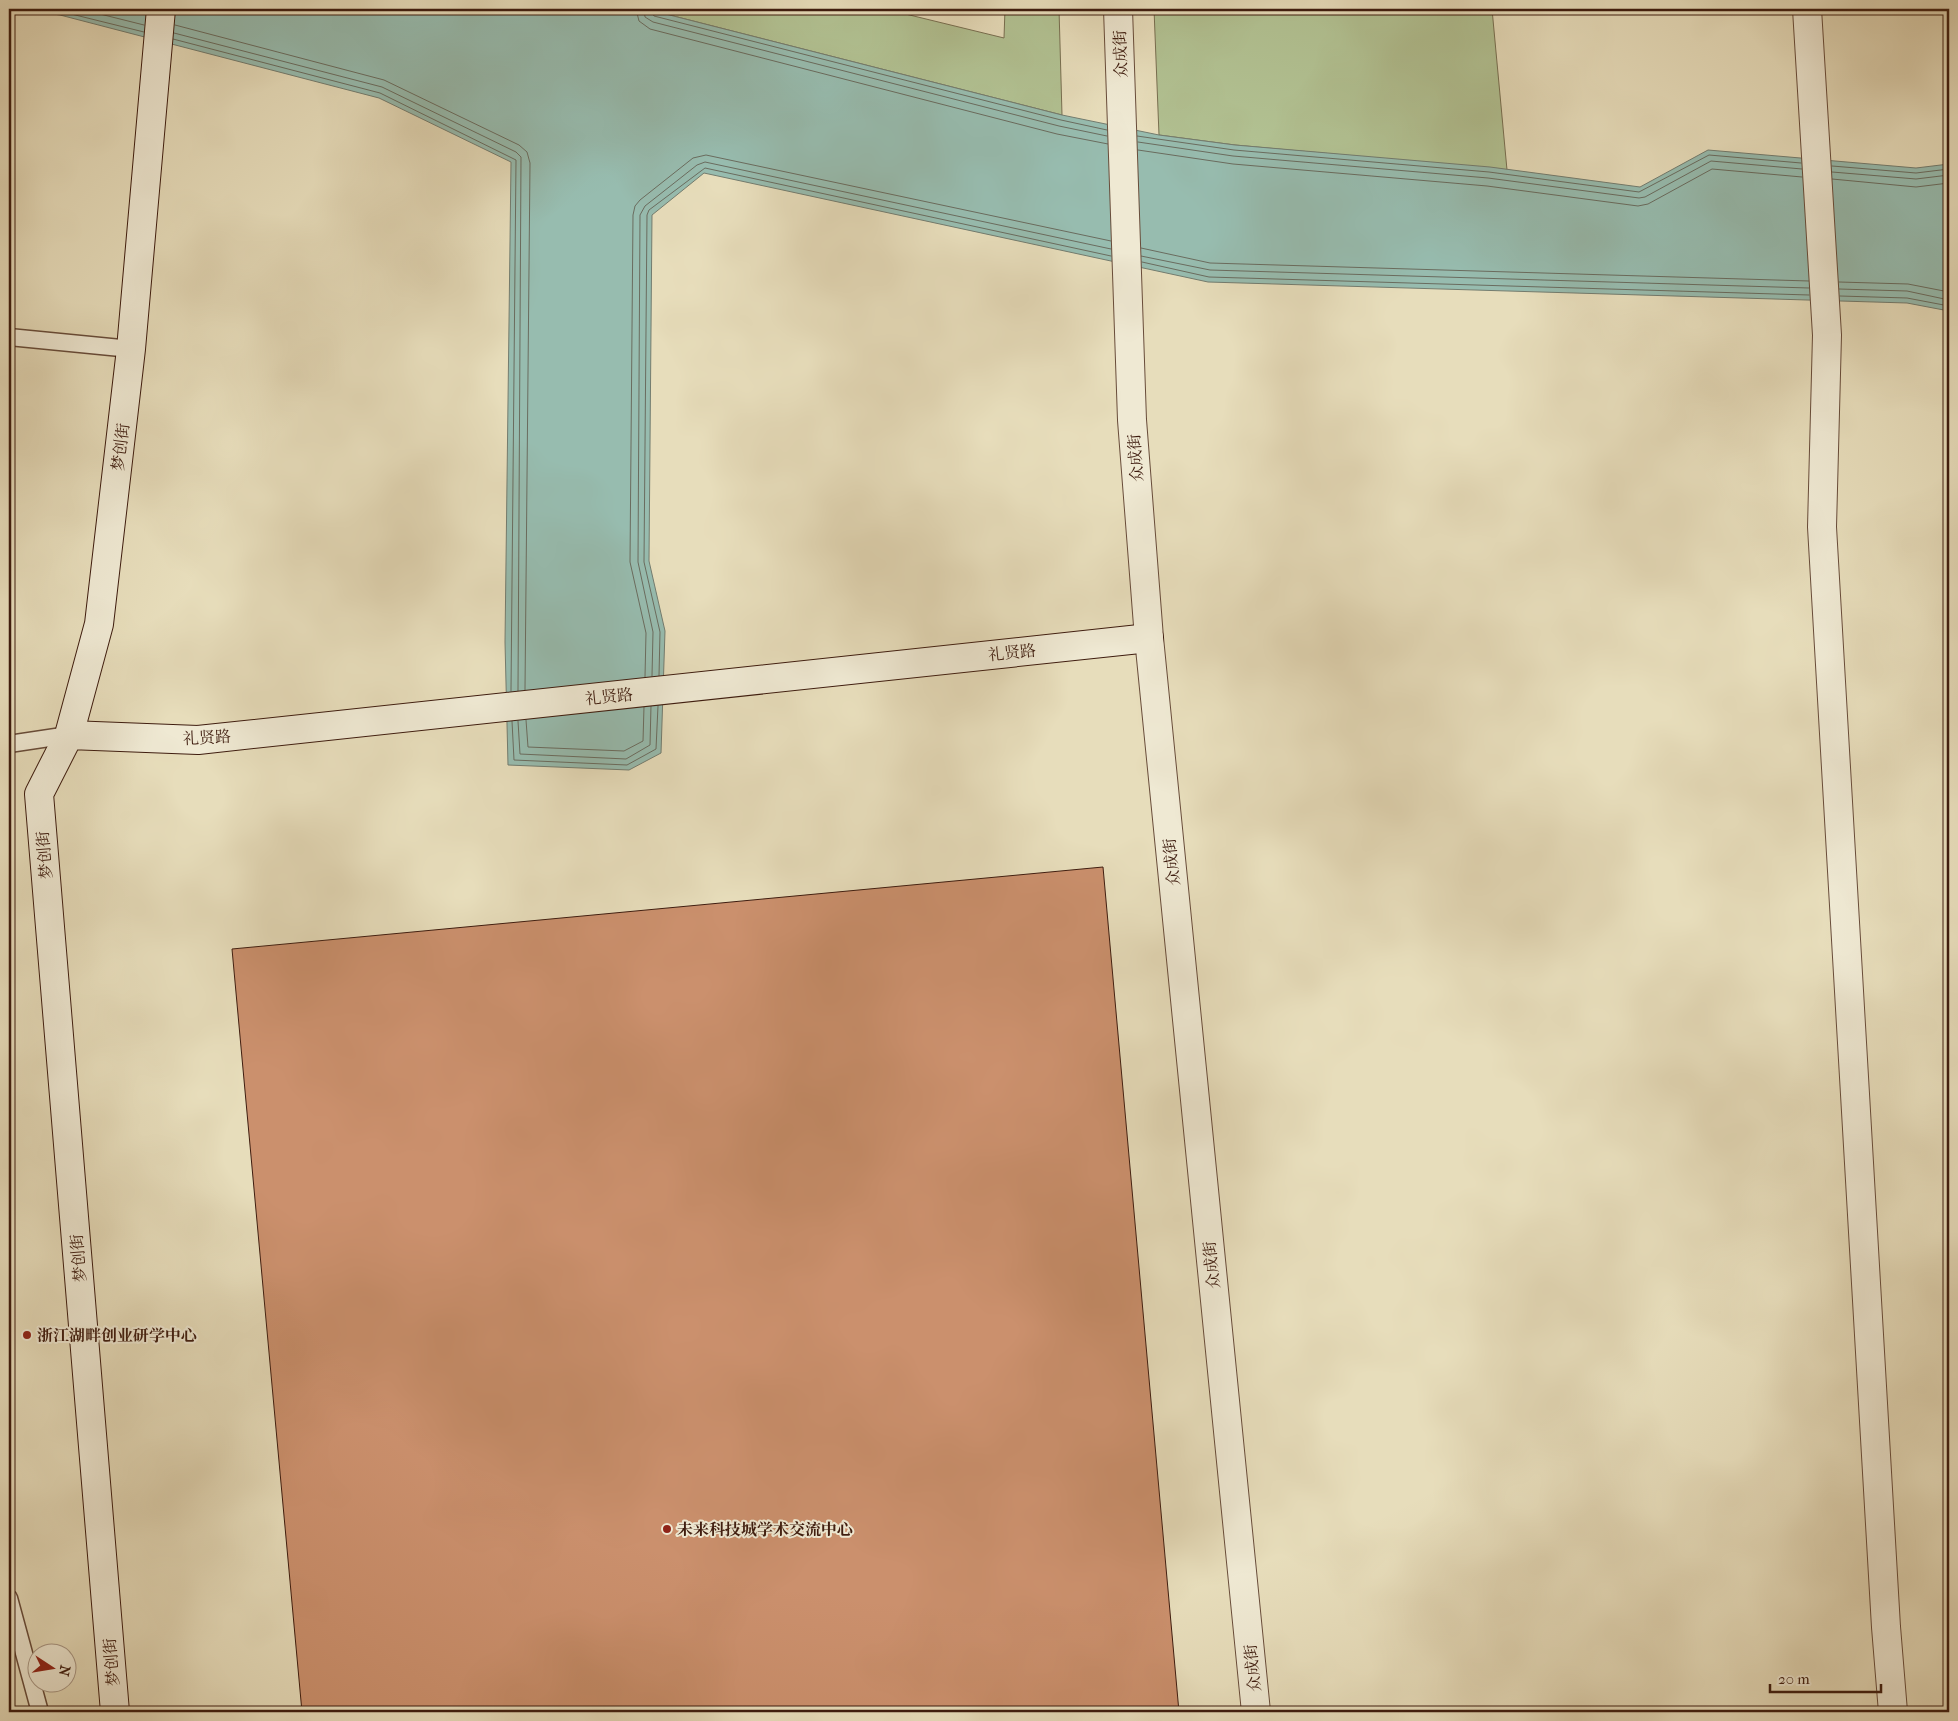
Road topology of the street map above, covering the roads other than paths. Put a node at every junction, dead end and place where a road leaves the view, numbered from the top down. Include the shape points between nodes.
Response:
1 (161, 9) edge
2 (1118, 9) edge
3 (1807, 9) edge
4 (9, 337) edge
5 (132, 348) junction
6 (1149, 638) junction
7 (69, 735) junction
8 (9, 744) edge
9 (9, 1598) edge
10 (40, 1712) edge
11 (115, 1712) edge
12 (1256, 1712) edge
13 (1893, 1712) edge

1 - 5 street, 梦创街
2 - 6 street, 众成街 via 1132,420
3 - 13 street via 1827,335 1822,528
4 - 5 lane
5 - 7 street, 梦创街 via 99,624
6 - 7 street, 礼贤路 via 198,740
6 - 12 street, 众成街
7 - 8 lane
7 - 11 street, 梦创街 via 39,794
9 - 10 lane

